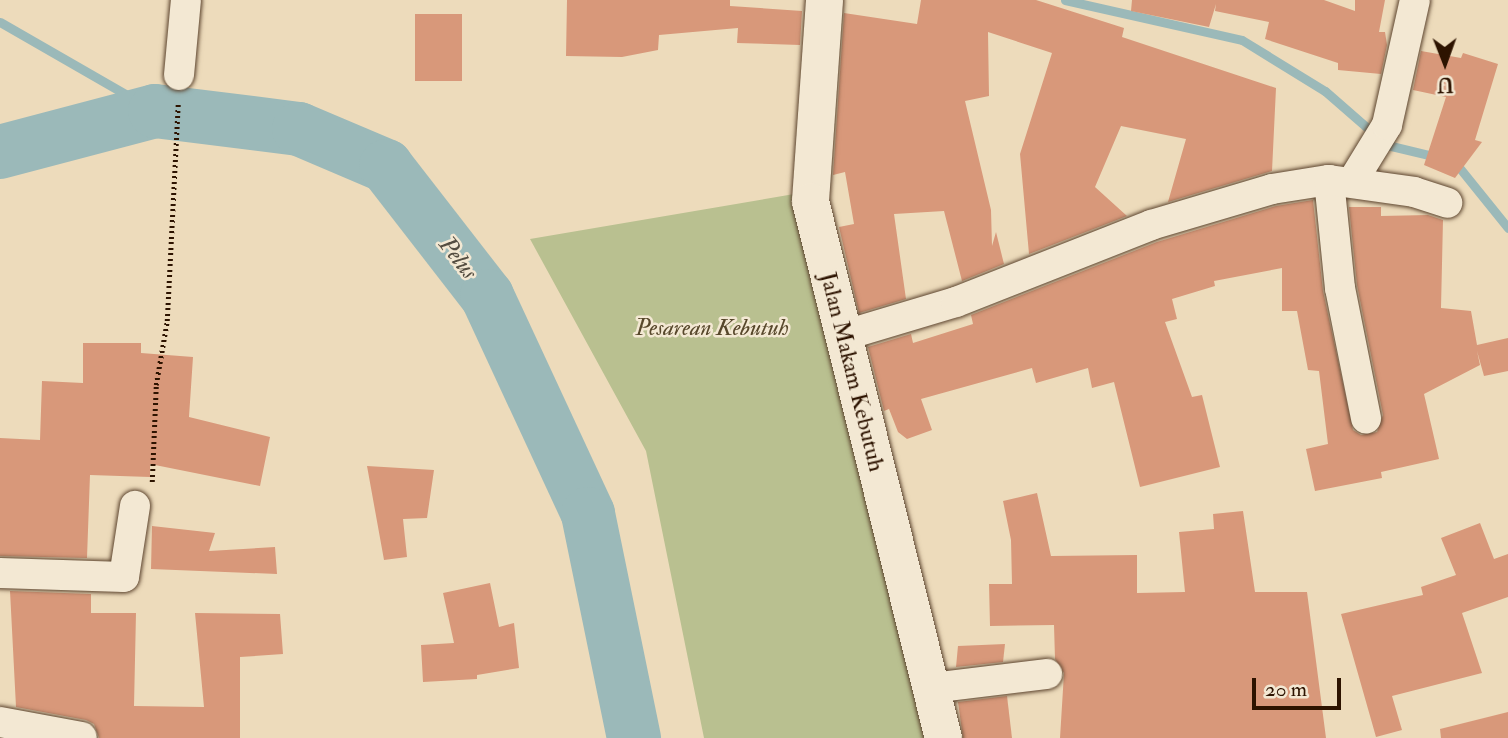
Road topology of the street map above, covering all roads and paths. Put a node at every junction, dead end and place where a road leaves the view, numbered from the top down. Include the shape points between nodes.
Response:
1 (186, 0) edge
2 (824, 0) edge
3 (1415, 0) edge
4 (179, 75) joint
5 (1341, 181) junction
6 (1447, 203) dead end
7 (842, 336) junction
8 (1366, 418) dead end
9 (135, 506) joint
10 (0, 573) edge
11 (1047, 674) dead end
12 (931, 688) junction
13 (0, 722) edge
14 (82, 737) edge
15 (943, 738) edge

1 - 4 street
2 - 7 street, Jalan Makam Kebutuh via 810,201
3 - 5 street via 1387,125 1369,155
4 - 9 path via 167,321 156,385 152,490
5 - 6 street via 1414,192
5 - 7 street via 1272,189 1152,225 957,302
5 - 8 street via 1340,288
7 - 12 street, Jalan Makam Kebutuh
9 - 10 street via 124,577
11 - 12 street
12 - 15 street, Jalan Makam Kebutuh
13 - 14 street

